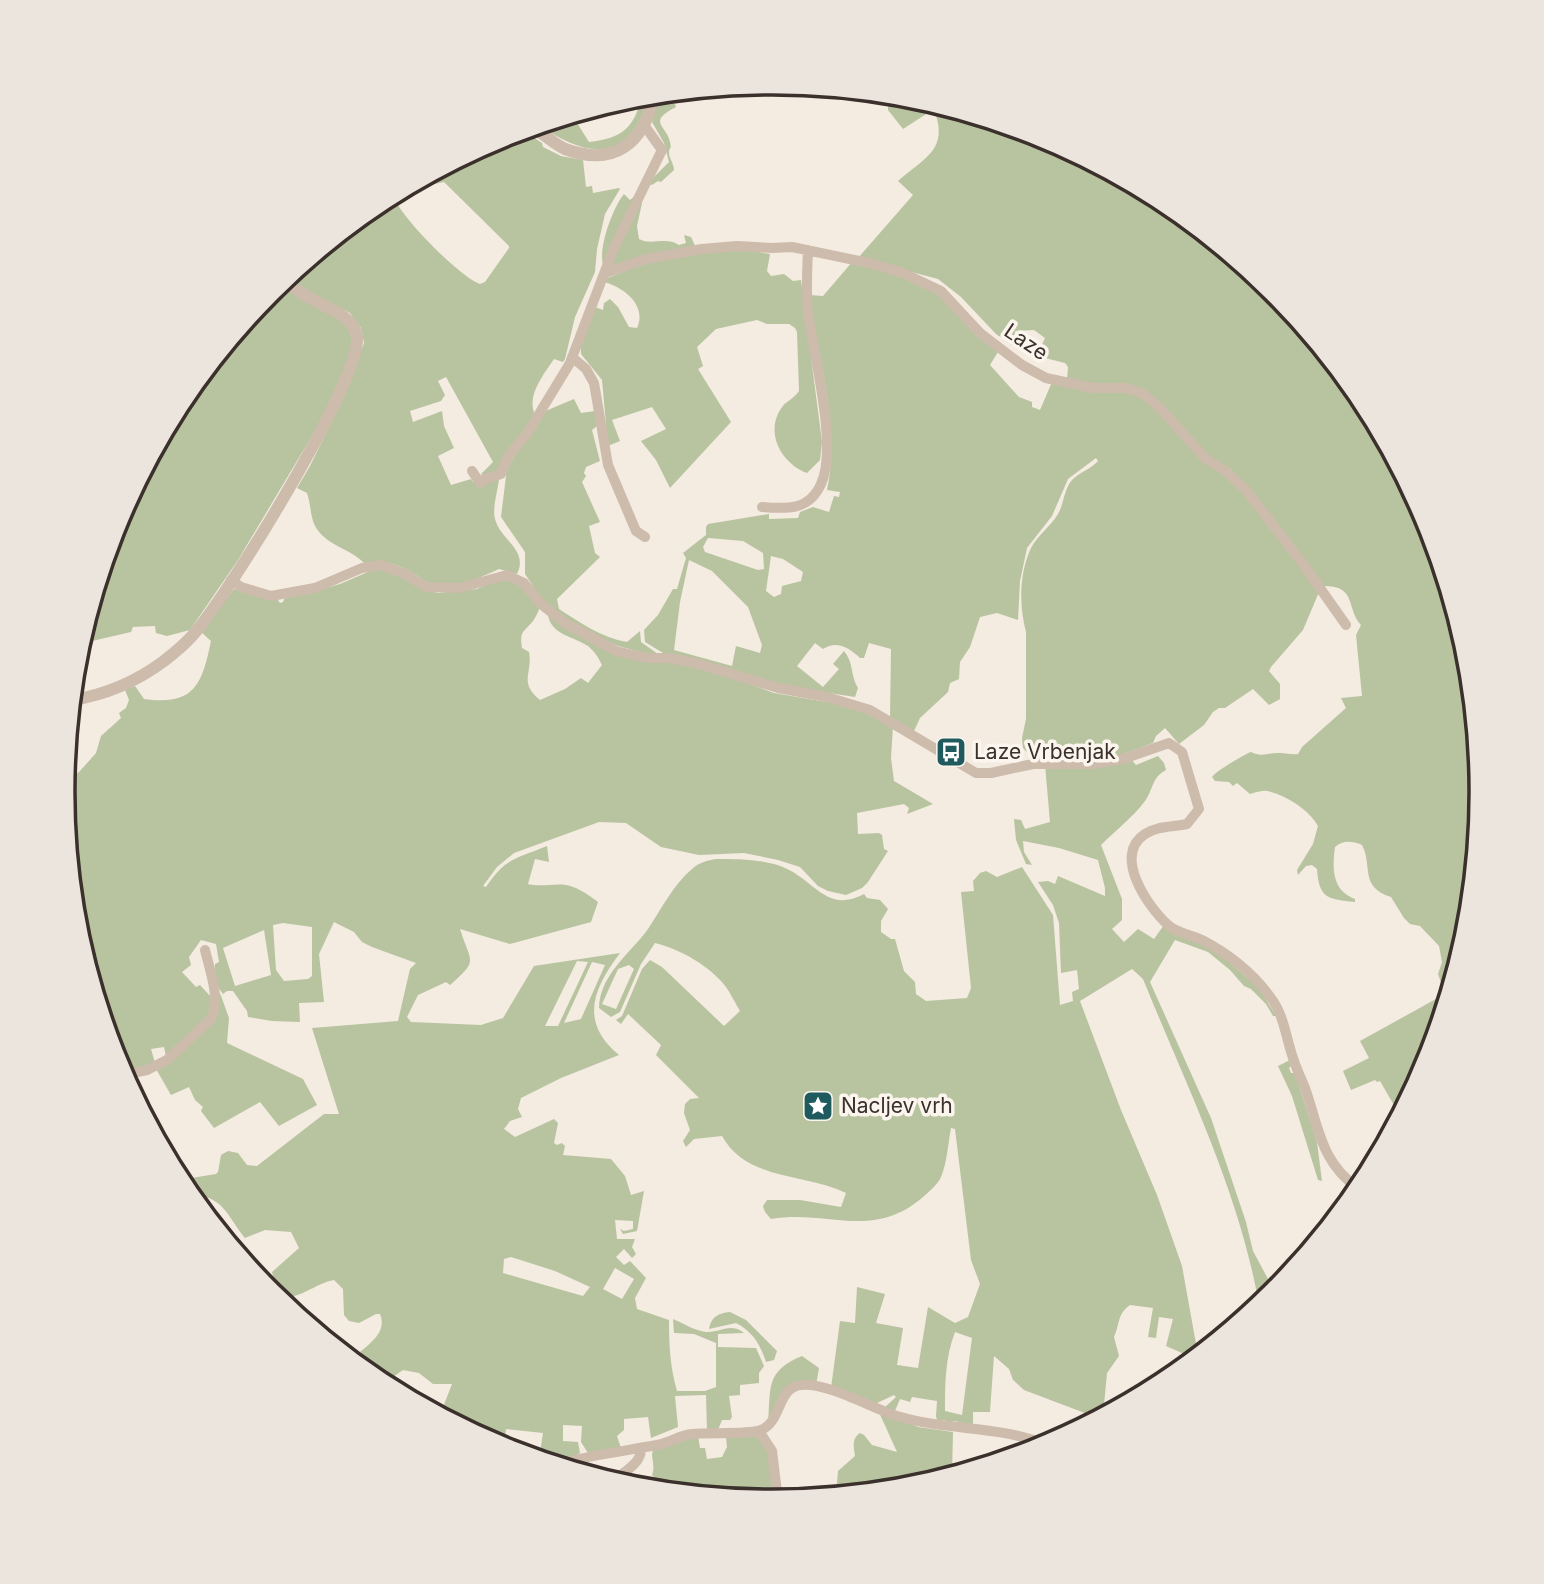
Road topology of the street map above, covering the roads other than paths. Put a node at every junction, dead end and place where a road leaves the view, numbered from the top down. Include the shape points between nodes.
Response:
1 (652, 106) edge
2 (644, 125) junction
3 (543, 134) edge
4 (808, 250) junction
5 (605, 272) junction
6 (293, 286) edge
7 (572, 357) junction
8 (472, 471) dead end
9 (762, 507) dead end
10 (645, 537) dead end
11 (232, 580) junction
12 (1346, 625) dead end
13 (81, 698) edge
14 (205, 950) dead end
15 (134, 1073) edge
16 (1350, 1181) edge
17 (759, 1431) junction
18 (1029, 1440) edge
19 (641, 1448) junction
20 (574, 1460) edge
21 (624, 1472) edge
22 (777, 1489) edge

1 - 2 street
2 - 3 street via 634,141 618,151 598,155 562,148
2 - 5 street via 662,150
4 - 5 street, Laze via 702,249
4 - 9 street via 806,289 825,427 825,470 821,486 808,500 792,509
4 - 12 street, Laze via 892,270 941,291 980,333 1045,378 1142,393 1206,459 1246,490
5 - 7 street
6 - 11 street via 352,324 356,351 327,421
7 - 8 street via 501,474 480,483
7 - 10 street via 594,383 608,465 636,531
11 - 13 street via 191,636 164,662 131,681
11 - 16 street via 271,596 315,588 380,565 426,587 459,588 507,575 524,583 565,624 616,651 696,663 870,710 976,773 1033,764 1094,764 1169,743 1182,752 1199,810 1187,824 1144,834 1132,855 1137,884 1152,910 1171,928 1227,954 1272,999 1326,1153
14 - 15 street via 216,1010 211,1019 167,1060
17 - 18 street via 770,1426 786,1394 804,1384 924,1423 1004,1432
17 - 19 street via 690,1434
17 - 22 street via 772,1451
19 - 20 street
19 - 21 street via 637,1461

